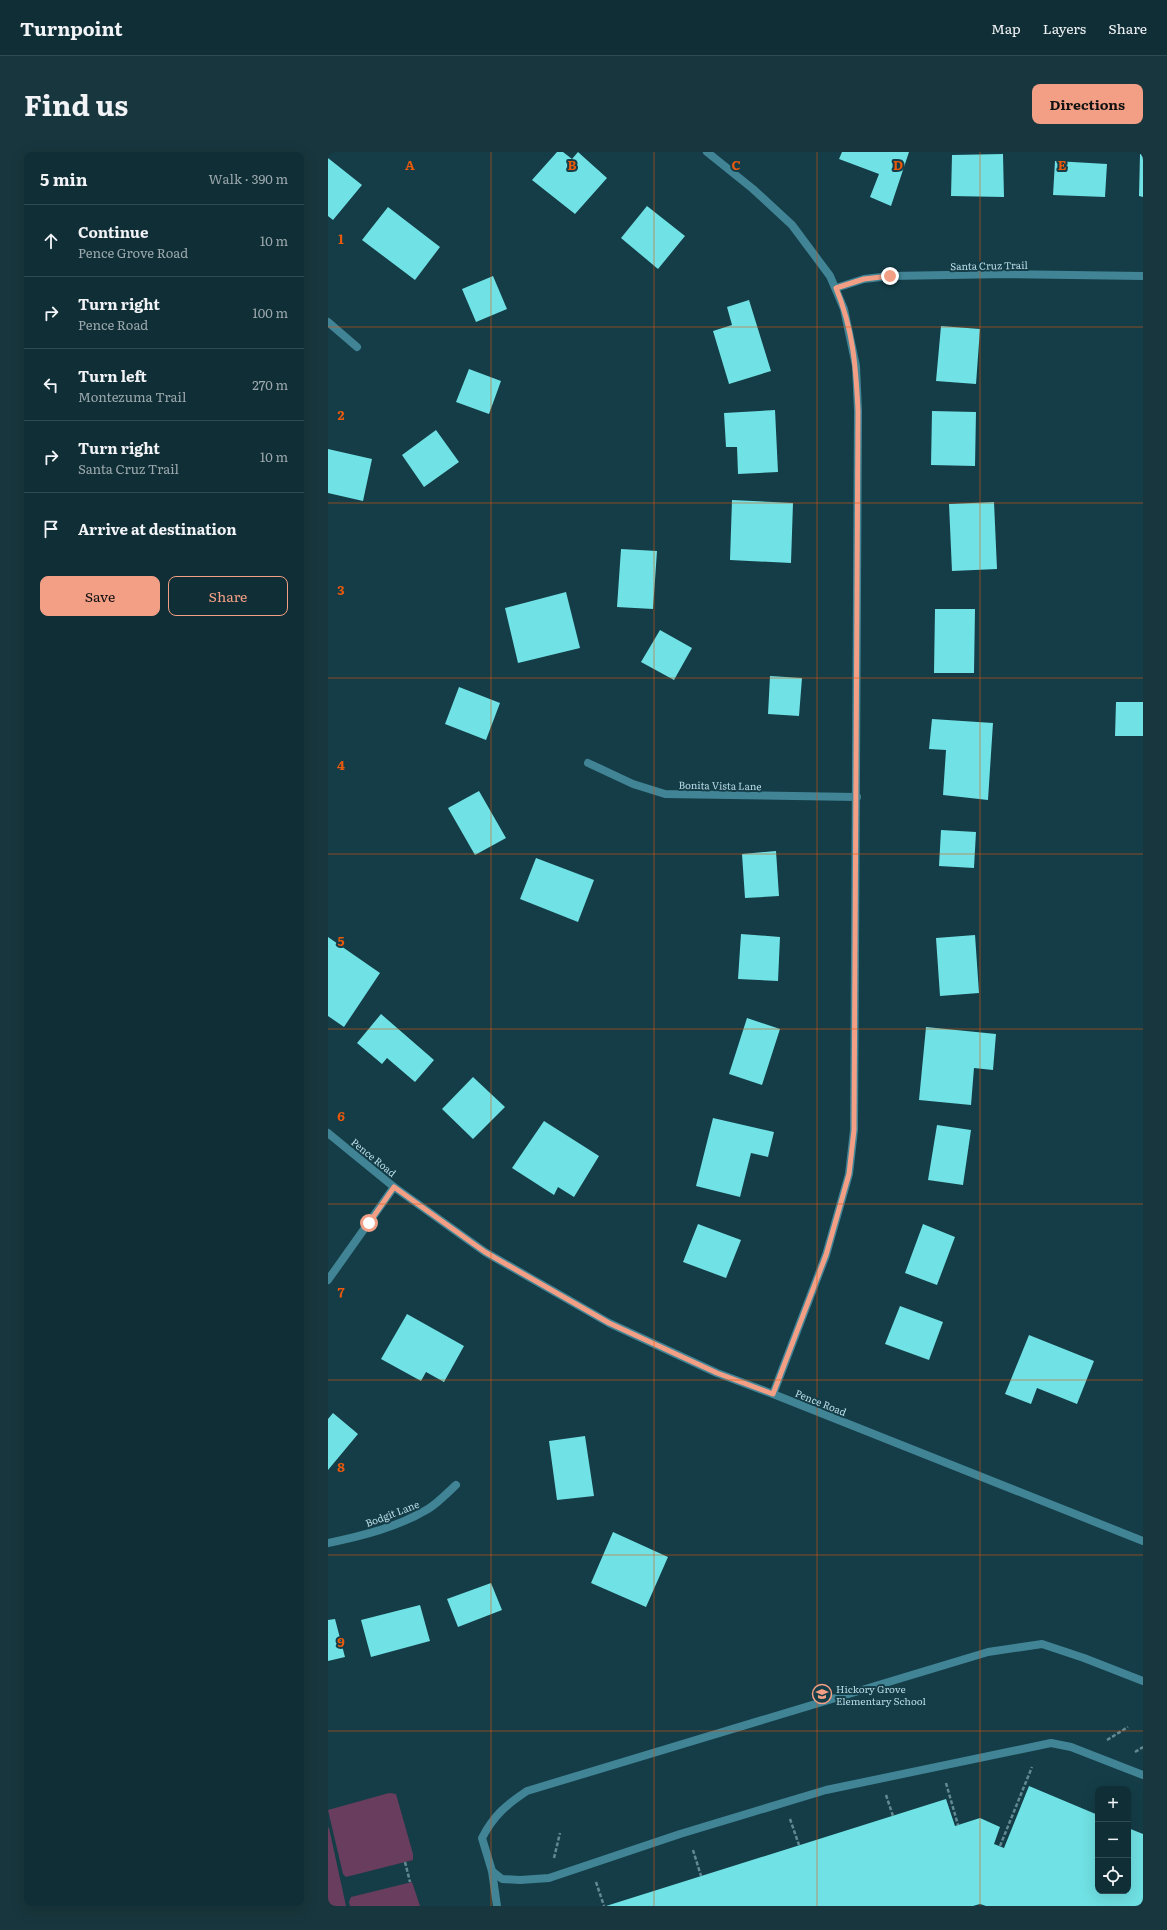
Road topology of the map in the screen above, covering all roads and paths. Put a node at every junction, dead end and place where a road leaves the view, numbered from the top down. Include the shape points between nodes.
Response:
1 (707, 152) edge
2 (1143, 276) edge
3 (836, 288) junction
4 (328, 322) edge
5 (357, 347) dead end
6 (588, 763) dead end
7 (857, 797) junction
8 (328, 1133) edge
9 (394, 1187) junction
10 (328, 1280) edge
11 (773, 1394) junction
12 (456, 1485) dead end
13 (1143, 1541) edge
14 (328, 1543) edge
15 (1143, 1681) edge
16 (1034, 1762) dead end
17 (1143, 1775) edge
18 (944, 1778) dead end
19 (884, 1790) dead end
20 (788, 1814) dead end
21 (892, 1816) dead end
22 (958, 1825) dead end
23 (691, 1844) dead end
24 (799, 1845) dead end
25 (1000, 1846) dead end
26 (405, 1862) dead end
27 (492, 1871) junction
28 (701, 1876) dead end
29 (596, 1881) dead end
30 (410, 1882) dead end
31 (497, 1906) edge
32 (604, 1906) edge

1 - 3 street via 792,225
2 - 3 street, Santa Cruz Trail via 890,276 864,279
3 - 7 street via 844,309 856,366 858,411
4 - 5 street
6 - 7 street, Bonita Vista Lane via 633,784 665,794
7 - 11 street via 854,1130 849,1174 826,1255
8 - 9 street, Pence Road
9 - 10 street
9 - 11 street, Pence Road via 485,1252 609,1323 717,1373
11 - 13 street, Pence Road
12 - 14 street, Bodgit Lane via 429,1509 398,1524
15 - 27 street via 1042,1644 981,1654 528,1791 506,1805 490,1823 482,1838
16 - 25 path
17 - 27 street via 1071,1747 1051,1743 826,1790 680,1834 549,1878 502,1879
18 - 22 path
19 - 21 path
20 - 24 path
23 - 28 path
26 - 30 path
27 - 31 street
29 - 32 path

